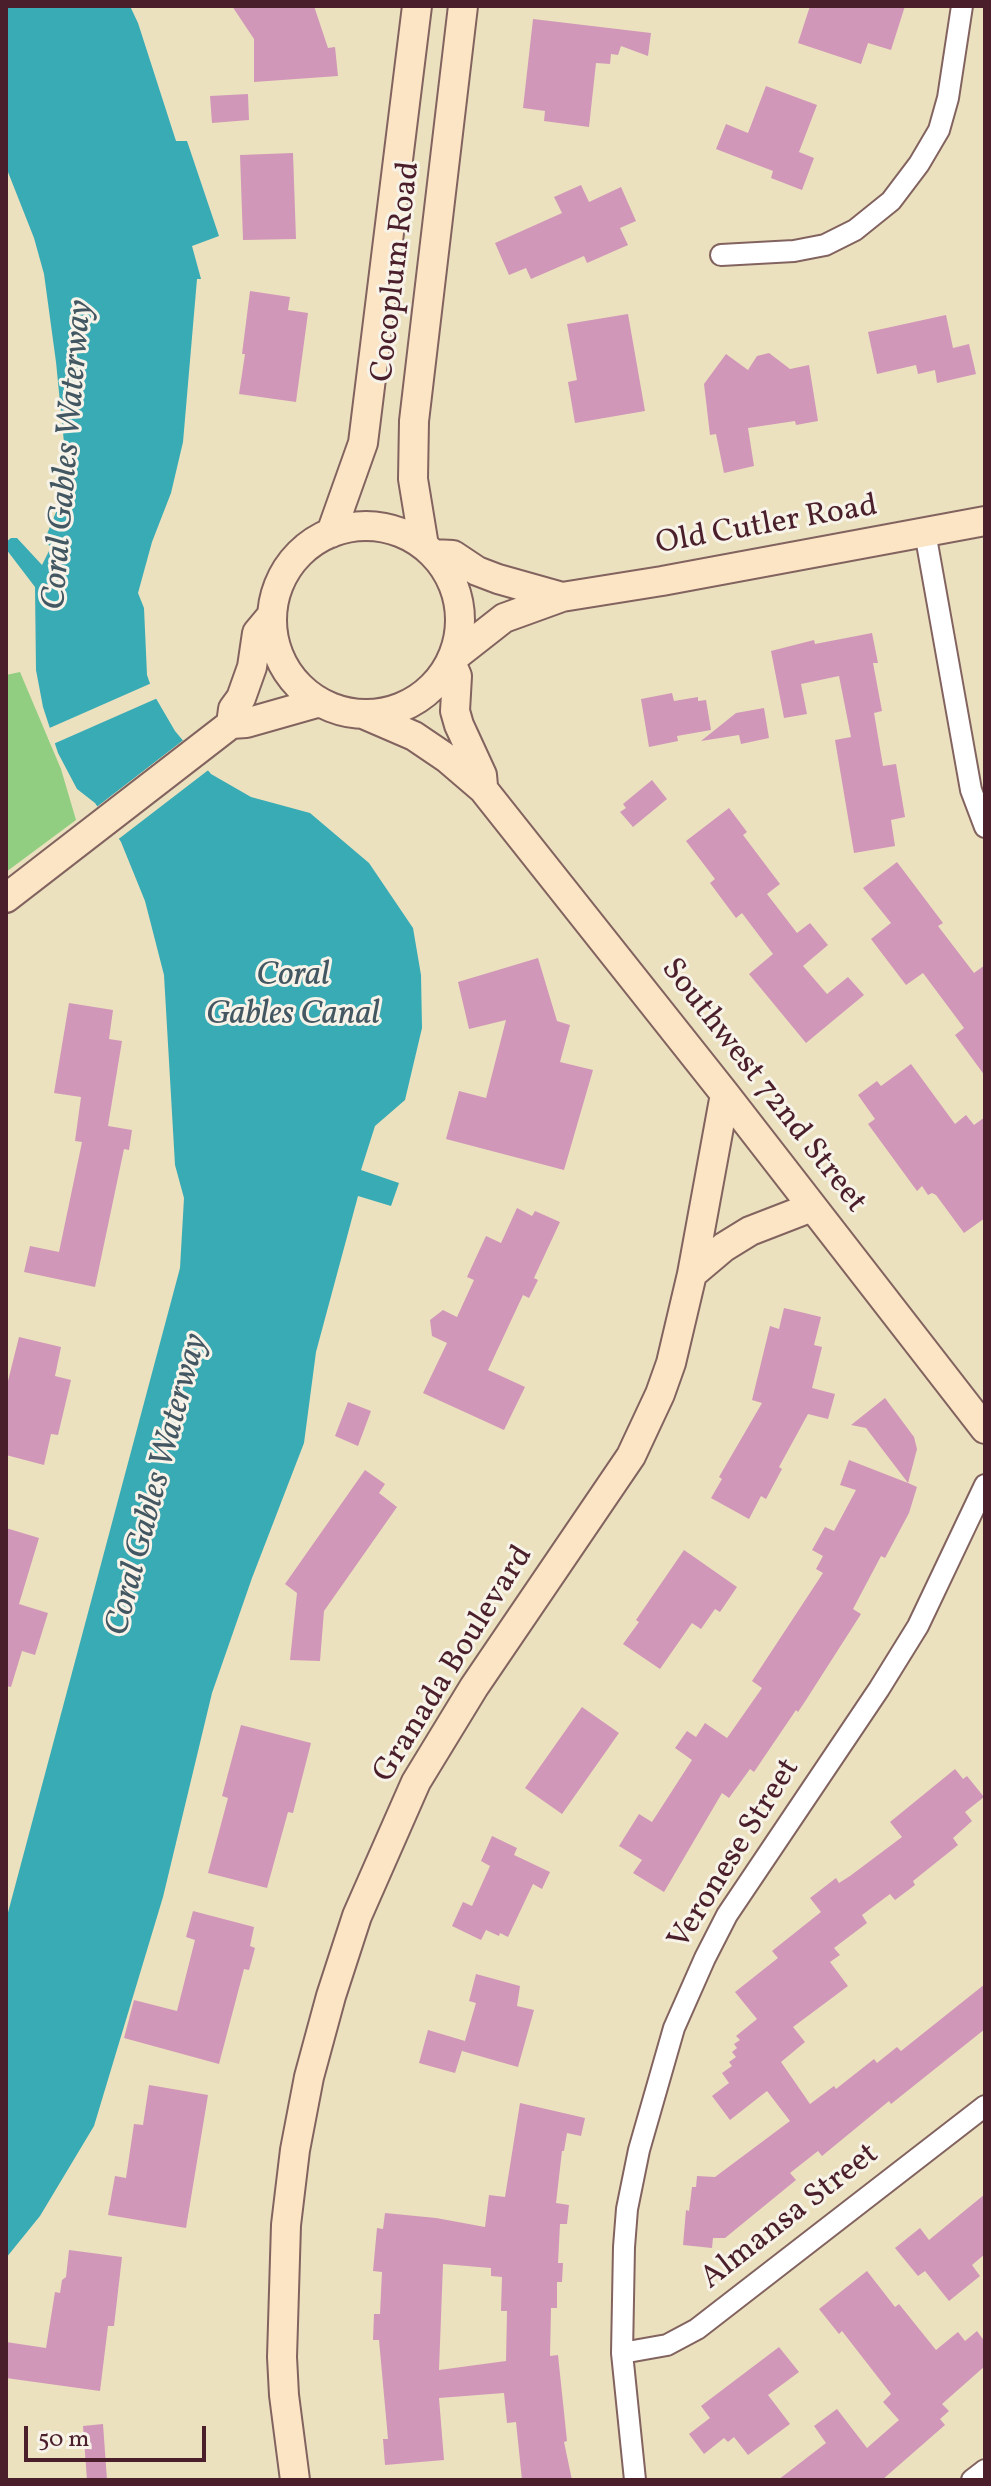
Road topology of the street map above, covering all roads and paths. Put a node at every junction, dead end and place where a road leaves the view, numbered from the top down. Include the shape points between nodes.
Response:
1 (417, 6) edge
2 (463, 6) edge
3 (962, 6) edge
4 (721, 255) dead end
5 (985, 521) edge
6 (925, 532) junction
7 (331, 533) junction
8 (429, 550) junction
9 (562, 597) junction
10 (272, 615) junction
11 (452, 660) junction
12 (320, 702) junction
13 (363, 714) junction
14 (231, 724) junction
15 (483, 789) junction
16 (985, 827) edge
17 (6, 898) edge
18 (725, 1094) junction
19 (812, 1207) junction
20 (692, 1274) junction
21 (985, 1429) edge
22 (985, 1485) edge
23 (985, 2106) edge
24 (622, 2353) junction
25 (985, 2470) edge
26 (295, 2480) edge
27 (635, 2480) edge
28 (972, 2480) edge

1 - 7 main road, Cocoplum Road via 363,443
2 - 8 main road, Cocoplum Road via 413,439 413,479
3 - 4 street via 939,130 891,201 855,230 825,245
5 - 6 main road, Old Cutler Road
6 - 9 main road, Old Cutler Road
6 - 16 street via 971,790
7 - 8 main road via 382,527
7 - 10 main road via 293,560 275,595
8 - 9 main road, Old Cutler Road via 453,555 498,579
8 - 11 main road via 446,570 460,607
9 - 11 main road, Old Cutler Road via 504,618
10 - 12 main road via 287,671
10 - 14 main road via 257,633 252,667
11 - 13 main road via 420,698 393,711
11 - 15 main road, Southwest 72nd Street via 457,676 455,711
12 - 13 main road
12 - 14 main road
13 - 15 main road, Southwest 72nd Street via 422,741
14 - 17 main road
15 - 18 main road, Southwest 72nd Street
18 - 19 main road, Southwest 72nd Street
18 - 20 main road, Granada Boulevard
19 - 20 main road via 750,1231
19 - 21 main road, Southwest 72nd Street
20 - 26 main road, Granada Boulevard via 671,1363 631,1456 416,1782 357,1916 309,2077 286,2225 283,2370
22 - 24 street, Veronese Street via 918,1626 727,1915 674,2028 627,2209
23 - 24 street, Almansa Street via 697,2329 653,2349
24 - 27 street, Veronese Street
25 - 28 street

